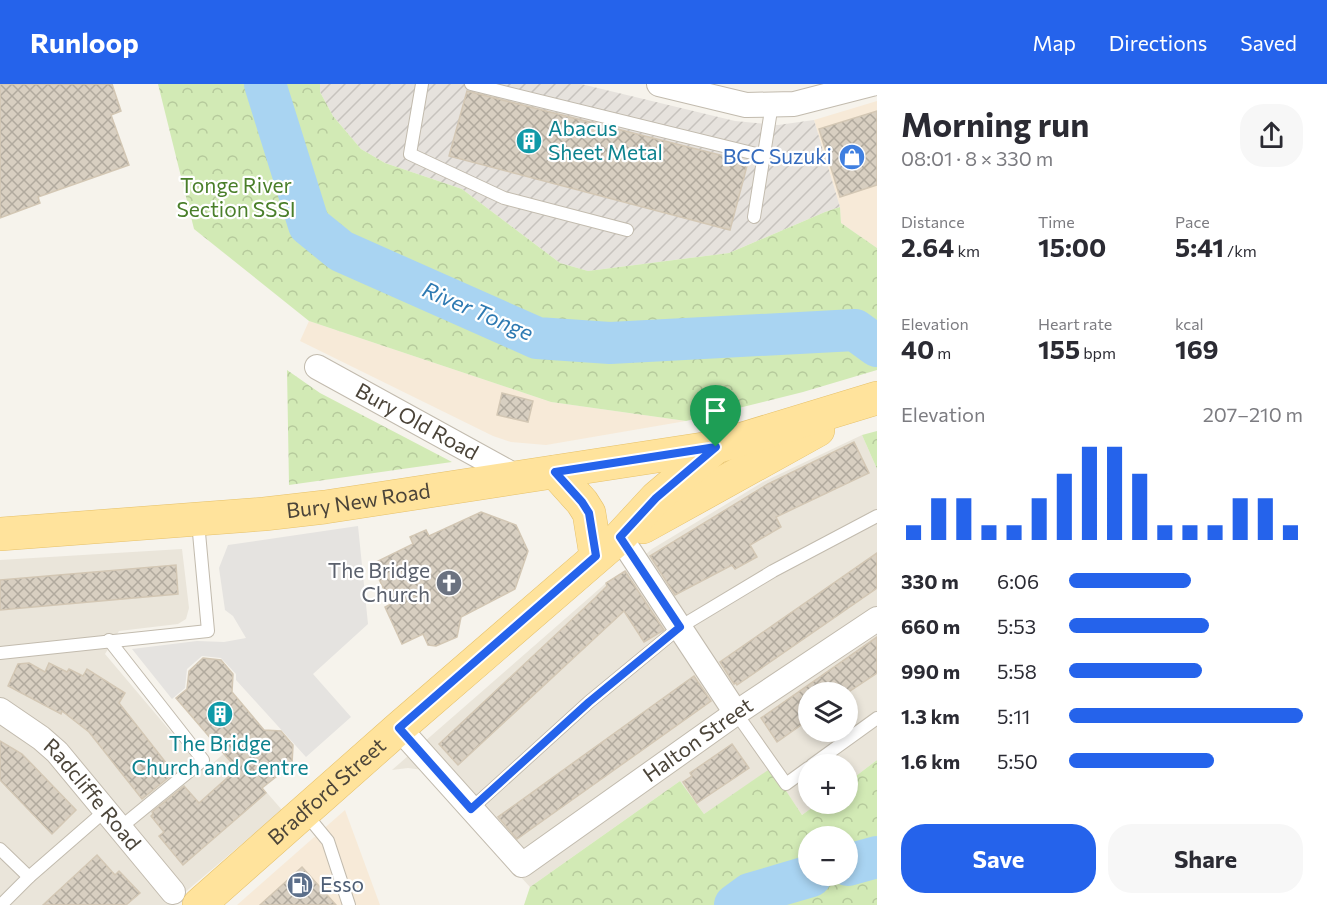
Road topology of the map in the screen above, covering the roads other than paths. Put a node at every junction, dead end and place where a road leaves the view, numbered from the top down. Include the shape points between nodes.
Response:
1 (422, 84) edge
2 (471, 84) edge
3 (659, 84) edge
4 (872, 84) edge
5 (746, 94) edge
6 (772, 104) junction
7 (764, 156) junction
8 (754, 217) dead end
9 (627, 230) dead end
10 (317, 367) dead end
11 (876, 398) edge
12 (716, 447) junction
13 (555, 472) junction
14 (518, 477) junction
15 (877, 516) edge
16 (198, 519) junction
17 (0, 534) edge
18 (608, 547) junction
19 (877, 619) edge
20 (680, 627) junction
21 (109, 640) junction
22 (0, 652) edge
23 (0, 710) edge
24 (736, 713) junction
25 (877, 718) edge
26 (399, 728) junction
27 (827, 754) edge
28 (798, 775) edge
29 (471, 809) junction
30 (304, 812) junction
31 (113, 818) junction
32 (0, 849) edge
33 (29, 876) junction
34 (186, 898) edge
35 (1, 905) edge
36 (349, 905) edge

1 - 9 lane via 410,154 504,198
2 - 7 lane
3 - 5 street
4 - 6 street via 794,104
5 - 6 street
6 - 7 lane
7 - 8 lane
10 - 14 street, Bury Old Road
11 - 12 main road, Bury New Road
11 - 18 main road, Bradford Street
12 - 13 main road, Bury New Road
12 - 18 main road, Bradford Street via 656,498
13 - 14 main road, Bury New Road
13 - 18 main road via 582,502
14 - 16 main road, Bury New Road via 325,507
15 - 20 lane via 773,571
16 - 17 main road, Bury New Road
16 - 21 lane via 208,632
18 - 20 street
18 - 26 main road, Bradford Street
19 - 24 street, Halton Street
20 - 24 street
20 - 29 lane via 589,702
21 - 22 lane
21 - 31 lane via 203,760
23 - 31 street, Radcliffe Road via 57,752
24 - 28 lane via 786,784
24 - 29 street, Halton Street via 522,865
25 - 27 lane
26 - 29 street
26 - 30 main road, Bradford Street
30 - 34 main road, Bradford Street
30 - 36 lane via 328,841
31 - 33 lane
31 - 34 street, Radcliffe Road
32 - 33 lane
33 - 35 lane

